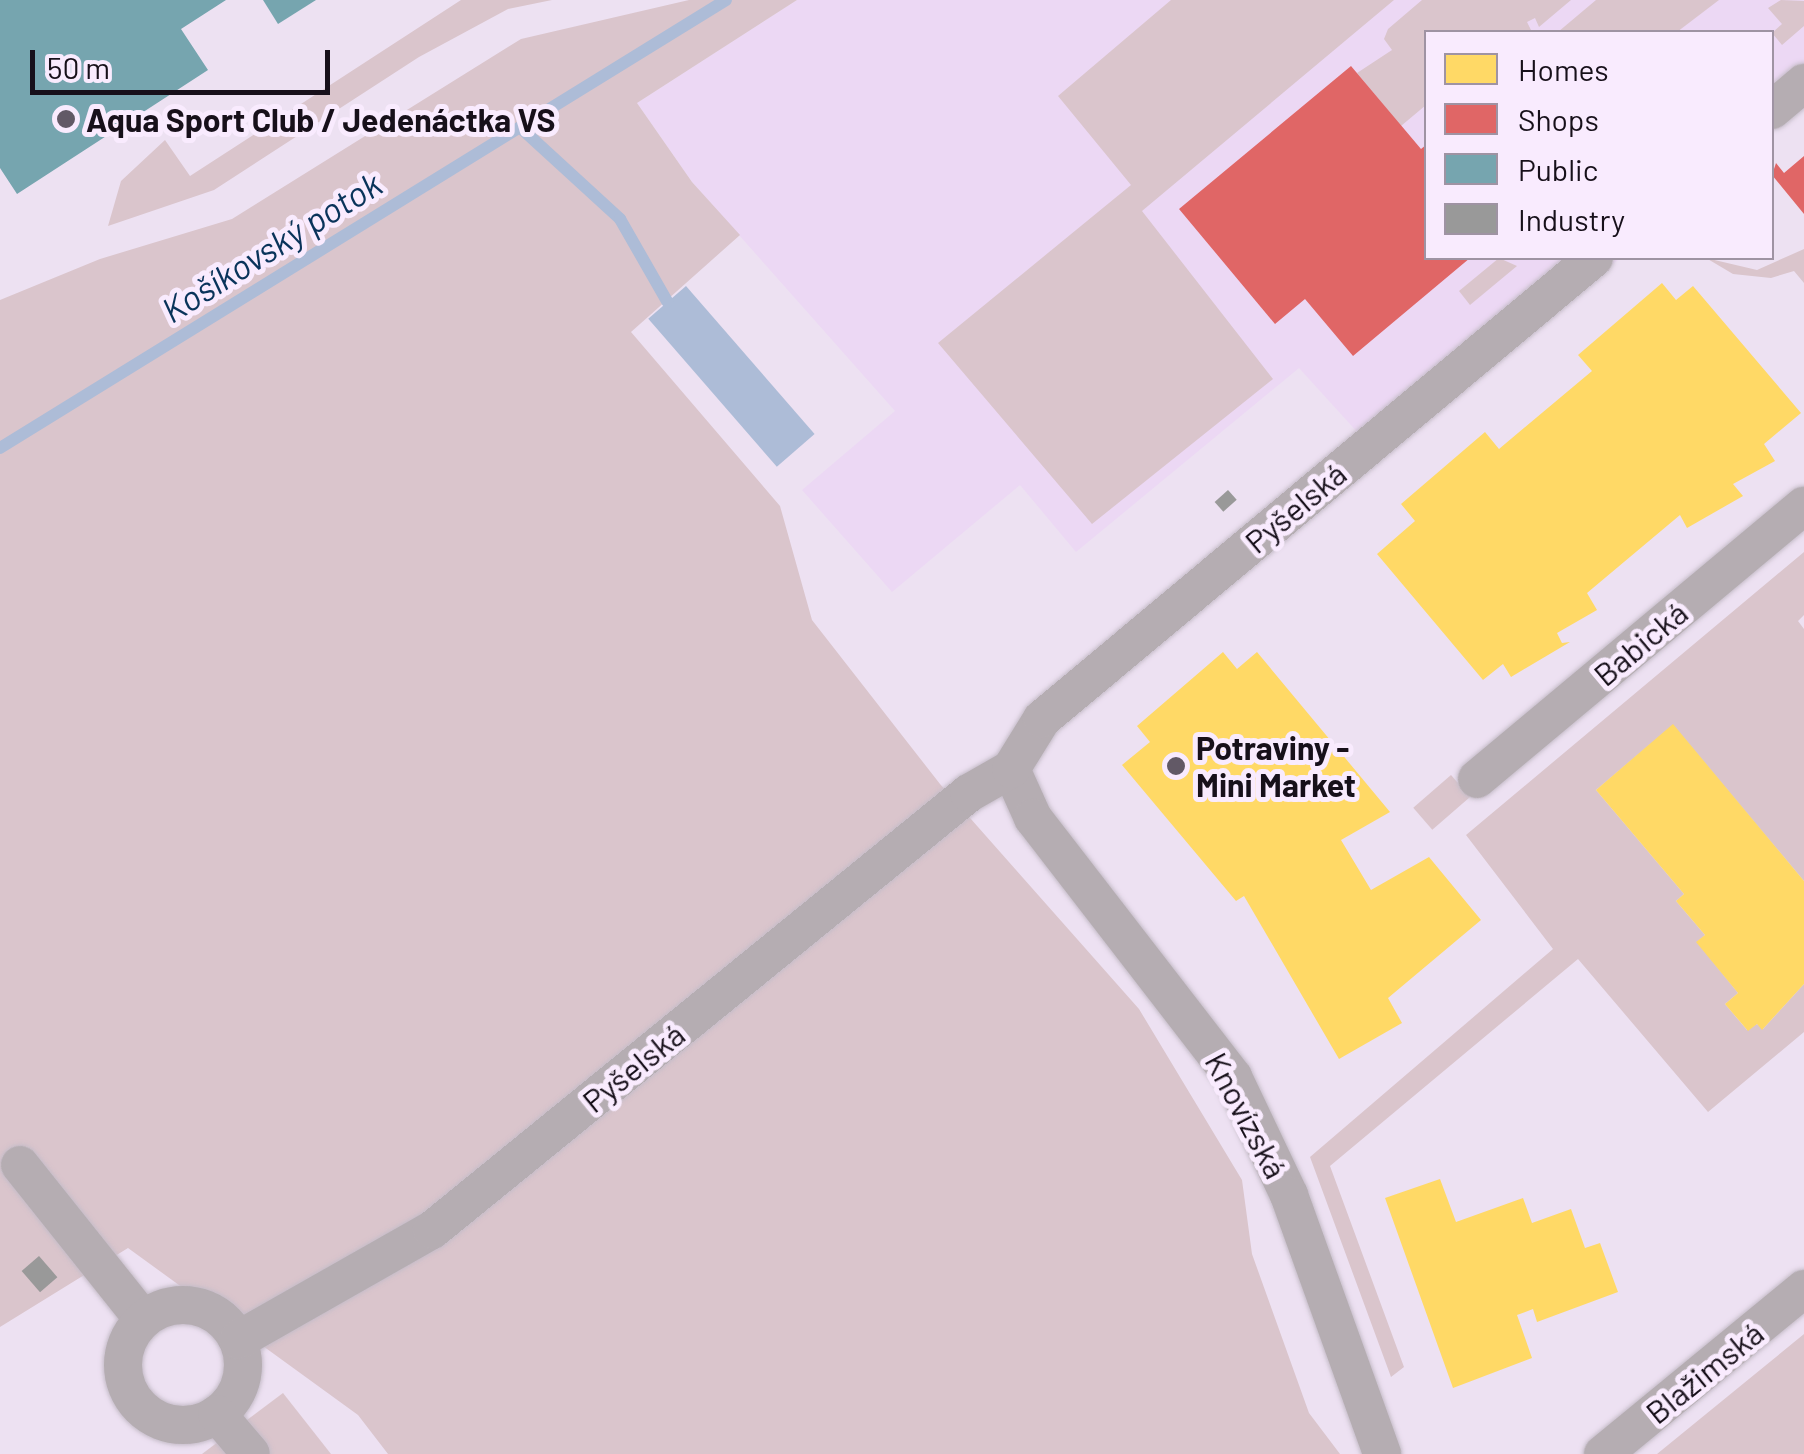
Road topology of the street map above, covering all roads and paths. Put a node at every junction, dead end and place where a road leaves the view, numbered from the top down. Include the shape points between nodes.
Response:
1 (1804, 83) edge
2 (1774, 108) edge
3 (1592, 260) edge
4 (1804, 506) edge
5 (1011, 769) junction
6 (1477, 779) dead end
7 (20, 1165) dead end
8 (1804, 1289) edge
9 (143, 1319) junction
10 (238, 1340) junction
11 (217, 1414) junction
12 (251, 1454) edge
13 (1382, 1454) edge
14 (1603, 1454) edge

1 - 2 street
3 - 5 street, Pyšelská via 1042,720
4 - 6 street, Babická
5 - 10 street, Pyšelská via 969,793 432,1230
5 - 13 street, Knovízská via 1033,818 1233,1078 1289,1194
7 - 9 street
8 - 14 street, Blažimská
9 - 10 street via 171,1306 203,1308
9 - 11 street via 122,1363 140,1407 185,1425
10 - 11 street via 238,1387
11 - 12 street

